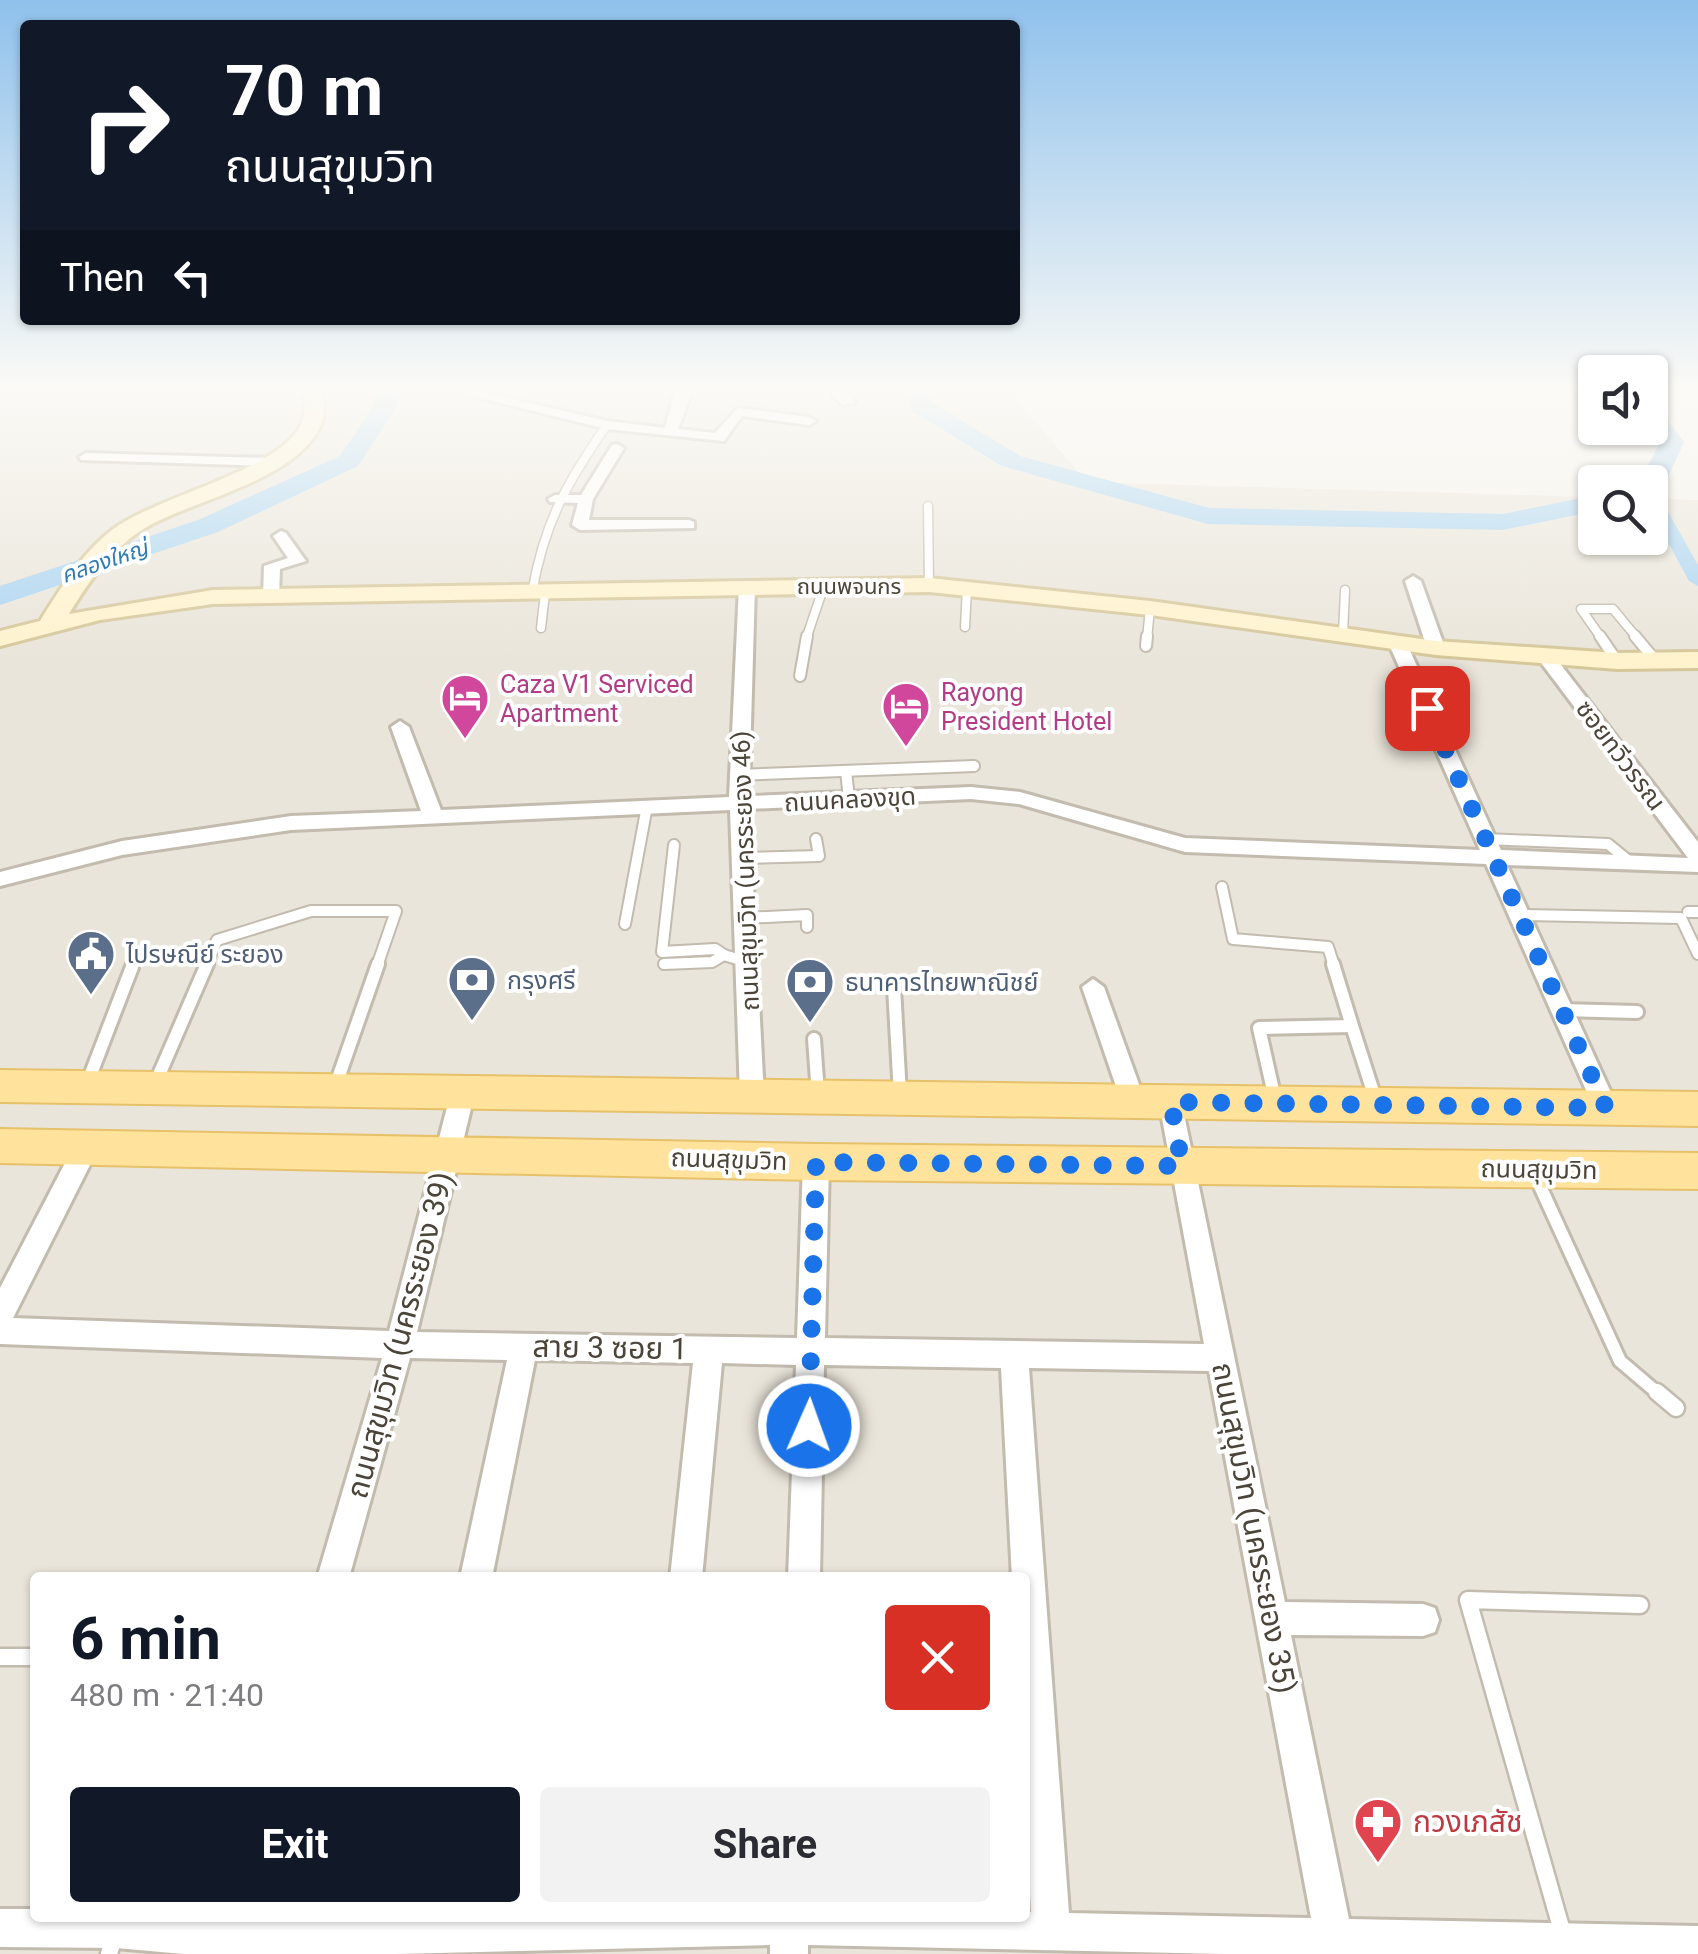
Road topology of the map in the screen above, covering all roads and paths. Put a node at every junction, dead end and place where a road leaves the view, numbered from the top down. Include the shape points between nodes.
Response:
1 (241, 478) edge
2 (261, 478) edge
3 (569, 478) edge
4 (599, 478) edge
5 (555, 499) junction
6 (586, 499) junction
7 (202, 501) junction
8 (928, 506) dead end
9 (689, 526) dead end
10 (281, 536) dead end
11 (1413, 580) dead end
12 (930, 585) junction
13 (748, 586) junction
14 (824, 586) junction
15 (968, 588) junction
16 (1345, 590) dead end
17 (538, 593) junction
18 (272, 596) junction
19 (1150, 608) junction
20 (50, 626) junction
21 (965, 627) dead end
22 (541, 628) dead end
23 (1343, 635) junction
24 (9, 637) edge
25 (1397, 642) junction
26 (1146, 646) dead end
27 (1436, 648) junction
28 (1546, 656) junction
29 (1617, 660) junction
30 (1654, 660) junction
31 (1698, 660) edge
32 (800, 676) dead end
33 (400, 727) dead end
34 (974, 766) dead end
35 (846, 770) junction
36 (738, 775) junction
37 (849, 799) junction
38 (740, 804) junction
39 (647, 806) junction
40 (433, 814) junction
41 (816, 839) dead end
42 (674, 845) dead end
43 (1490, 848) junction
44 (1697, 855) edge
45 (744, 858) junction
46 (1698, 866) edge
47 (0, 879) edge
48 (1222, 886) dead end
49 (1520, 915) junction
50 (746, 918) junction
51 (625, 924) dead end
52 (808, 928) dead end
53 (1698, 954) edge
54 (724, 955) junction
55 (746, 962) junction
56 (664, 964) dead end
57 (132, 967) dead end
58 (894, 987) dead end
59 (1093, 987) dead end
60 (1562, 1010) junction
61 (1637, 1012) dead end
62 (1352, 1026) junction
63 (814, 1039) dead end
64 (0, 1086) edge
65 (86, 1088) junction
66 (153, 1088) junction
67 (334, 1090) junction
68 (463, 1092) junction
69 (752, 1096) junction
70 (818, 1097) junction
71 (900, 1099) junction
72 (1152, 1102) junction
73 (1276, 1103) junction
74 (1377, 1105) junction
75 (1606, 1108) junction
76 (1698, 1109) edge
77 (0, 1146) edge
78 (86, 1147) junction
79 (449, 1153) junction
80 (816, 1162) junction
81 (1182, 1166) junction
82 (1532, 1169) junction
83 (1698, 1171) edge
84 (0, 1316) edge
85 (0, 1331) edge
86 (400, 1345) junction
87 (524, 1346) junction
88 (710, 1350) junction
89 (812, 1350) junction
90 (1014, 1352) junction
91 (1220, 1358) junction
92 (1676, 1408) dead end
93 (335, 1572) edge
94 (477, 1572) edge
95 (687, 1572) edge
96 (804, 1572) edge
97 (1028, 1572) edge
98 (1030, 1603) edge
99 (1640, 1605) dead end
100 (1273, 1618) junction
101 (1422, 1620) dead end
102 (0, 1657) edge
103 (30, 1657) edge
104 (0, 1928) edge
105 (790, 1932) edge
106 (1051, 1932) junction
107 (228, 1937) edge
108 (113, 1941) edge
109 (1565, 1942) junction
110 (1335, 1945) edge
111 (1698, 1945) edge

1 - 7 street
2 - 7 street
3 - 5 lane
4 - 6 street
5 - 6 street
5 - 17 lane via 540,540
6 - 9 street via 580,525
7 - 20 street via 101,555
8 - 12 lane
10 - 18 street via 298,561 272,566
11 - 27 street
12 - 14 street, ถนนพจนกร
12 - 15 street, ถนนพจนกร
13 - 14 street, ถนนพจนกร
13 - 17 street, ถนนพจนกร
13 - 36 street, ถนนสุขุมวิท (นครระยอง 46)
14 - 32 lane
15 - 19 street, ถนนพจนกร
15 - 21 lane
16 - 23 lane
17 - 18 street, ถนนพจนกร
17 - 22 lane
18 - 20 street, ถนนพจนกร via 213,598
19 - 23 street, ถนนพจนกร
19 - 26 lane
20 - 24 street, ถนนพจนกร
23 - 25 street, ถนนพจนกร
25 - 27 street, ถนนพจนกร
25 - 43 street
27 - 28 street, ถนนพจนกร
28 - 29 street, ถนนพจนกร
28 - 44 street, ซอยทวีวรรณ
29 - 30 street, ถนนพจนกร
29 - 30 lane via 1581,609 1613,609
30 - 31 street, ถนนพจนกร
33 - 40 street
34 - 35 lane
35 - 36 lane
35 - 37 lane
36 - 38 street, ถนนสุขุมวิท (นครระยอง 46)
37 - 38 street, ถนนคลองขุด
37 - 43 street, ถนนคลองขุด via 996,795 1185,845
38 - 39 street, ถนนคลองขุด
38 - 45 street, ถนนสุขุมวิท (นครระยอง 46)
39 - 40 street, ถนนคลองขุด
39 - 51 lane
40 - 47 street, ถนนคลองขุด via 208,833
41 - 45 lane via 819,856
42 - 54 lane via 662,952
43 - 46 street, ถนนคลองขุด
43 - 49 street
45 - 50 street, ถนนสุขุมวิท (นครระยอง 46)
48 - 62 lane via 1233,939 1328,947
49 - 53 lane via 1681,918
49 - 60 street
50 - 52 lane via 807,915
50 - 55 street, ถนนสุขุมวิท (นครระยอง 46)
54 - 55 lane
54 - 56 lane via 712,962
55 - 69 street, ถนนสุขุมวิท (นครระยอง 46)
57 - 65 lane
58 - 71 lane
59 - 72 street, ถนนสุขุมวิท (นครระยอง 35)
60 - 61 lane
60 - 75 street
62 - 73 lane via 1259,1028
62 - 74 lane
63 - 70 lane
64 - 65 main road
65 - 66 main road
66 - 67 main road
66 - 67 lane via 217,940 312,911 396,911
67 - 68 main road
68 - 69 main road
68 - 79 street, ถนนสุขุมวิท (นครระยอง 39)
69 - 70 main road
70 - 71 main road
71 - 72 main road
72 - 73 main road
72 - 81 street, ถนนสุขุมวิท (นครระยอง 35)
73 - 74 main road
74 - 75 main road
75 - 76 main road
77 - 78 main road, ถนนสุขุมวิท
78 - 79 main road, ถนนสุขุมวิท
78 - 84 street
79 - 80 main road, ถนนสุขุมวิท
79 - 86 street, ถนนสุขุมวิท (นครระยอง 39)
80 - 81 main road, ถนนสุขุมวิท
80 - 89 street
81 - 82 main road, ถนนสุขุมวิท
81 - 91 street, ถนนสุขุมวิท (นครระยอง 35)
82 - 83 main road, ถนนสุขุมวิท
82 - 92 lane via 1620,1361
85 - 86 street, สาย 3 ซอย 1
86 - 87 street, สาย 3 ซอย 1
86 - 93 street, ถนนสุขุมวิท (นครระยอง 39)
87 - 88 street, สาย 3 ซอย 1
87 - 94 street
88 - 89 street, สาย 3 ซอย 1
88 - 95 street
89 - 90 street, สาย 3 ซอย 1
89 - 96 street
90 - 91 street, สาย 3 ซอย 1
90 - 97 street
91 - 100 street, ถนนสุขุมวิท (นครระยอง 35)
98 - 106 street
99 - 109 lane via 1468,1600
100 - 101 street
100 - 110 street, ถนนสุขุมวิท (นครระยอง 35)
102 - 103 lane
104 - 108 street
105 - 106 street
105 - 107 street
106 - 110 street
107 - 108 street
109 - 110 street
109 - 111 street

